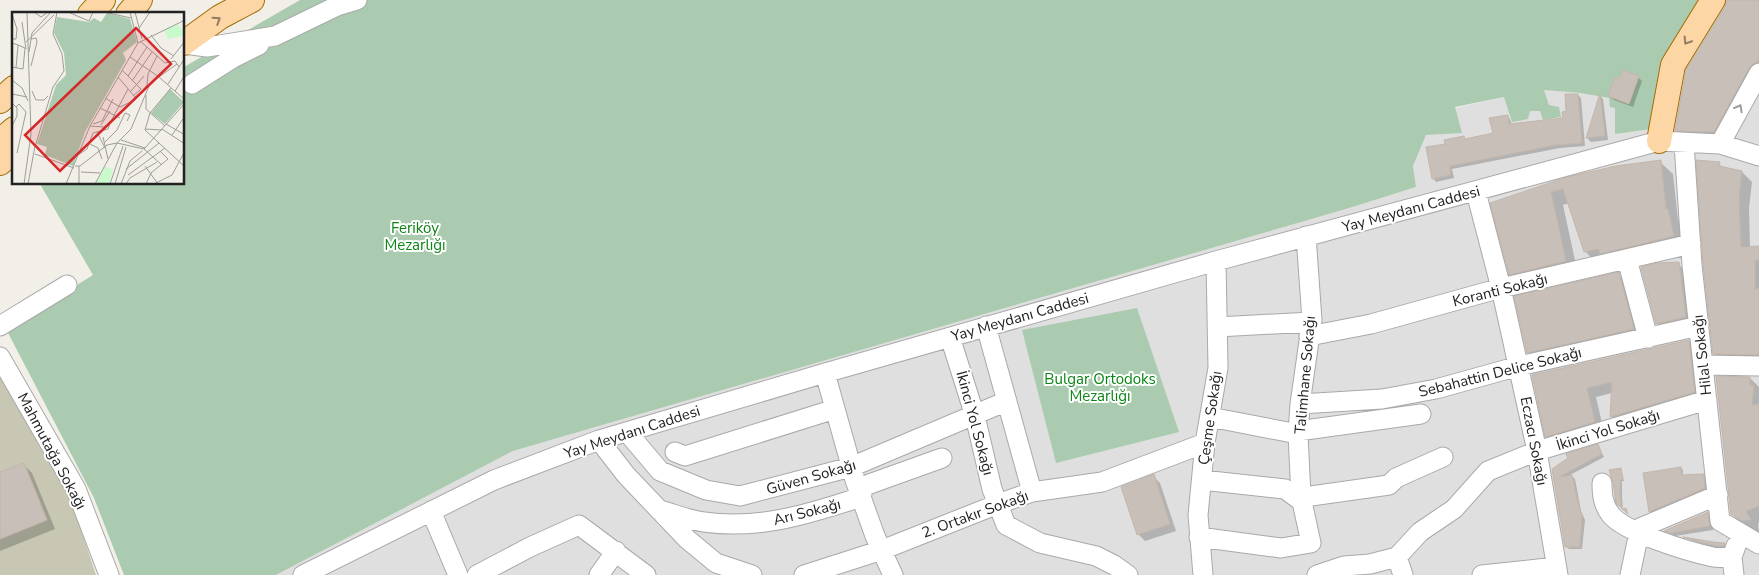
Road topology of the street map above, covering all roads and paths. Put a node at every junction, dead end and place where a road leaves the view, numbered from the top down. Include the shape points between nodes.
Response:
1 (103, 0) edge
2 (140, 0) edge
3 (150, 0) edge
4 (252, 0) edge
5 (361, 0) edge
6 (1713, 0) edge
7 (92, 12) edge
8 (130, 12) edge
9 (141, 12) edge
10 (275, 36) junction
11 (185, 42) edge
12 (185, 43) edge
13 (1759, 73) edge
14 (192, 84) dead end
15 (12, 90) edge
16 (0, 101) edge
17 (12, 131) edge
18 (0, 141) edge
19 (1659, 142) junction
20 (1684, 143) junction
21 (1720, 144) junction
22 (12, 152) edge
23 (1759, 156) edge
24 (12, 158) edge
25 (0, 164) edge
26 (1476, 192) junction
27 (1306, 236) junction
28 (1691, 244) junction
29 (1626, 259) junction
30 (1216, 260) junction
31 (67, 285) dead end
32 (1500, 288) junction
33 (0, 326) edge
34 (986, 326) junction
35 (1699, 326) junction
36 (1217, 327) junction
37 (1310, 329) junction
38 (950, 337) junction
39 (1648, 338) junction
40 (0, 357) edge
41 (1704, 364) junction
42 (1519, 366) junction
43 (1759, 366) edge
44 (825, 373) junction
45 (1707, 400) junction
46 (1007, 401) junction
47 (1300, 404) junction
48 (835, 409) junction
49 (1421, 414) dead end
50 (975, 416) junction
51 (1210, 418) junction
52 (627, 432) junction
53 (1298, 432) junction
54 (599, 440) junction
55 (1205, 443) junction
56 (1537, 451) junction
57 (675, 452) dead end
58 (1443, 457) dead end
59 (942, 458) dead end
60 (851, 467) junction
61 (1202, 480) junction
62 (1602, 483) dead end
63 (1032, 492) junction
64 (1718, 495) junction
65 (861, 497) junction
66 (1301, 497) junction
67 (998, 504) junction
68 (660, 510) junction
69 (431, 511) junction
70 (1639, 532) junction
71 (1741, 533) junction
72 (1199, 537) junction
73 (1759, 544) edge
74 (882, 550) junction
75 (616, 552) junction
76 (1397, 557) junction
77 (1733, 566) edge
78 (1557, 571) edge
79 (109, 575) edge
80 (303, 575) edge
81 (458, 575) edge
82 (477, 575) edge
83 (599, 575) edge
84 (646, 575) edge
85 (752, 575) edge
86 (804, 575) edge
87 (893, 575) edge
88 (1128, 575) edge
89 (1203, 575) edge
90 (1318, 575) edge
91 (1402, 575) edge
92 (1482, 575) edge
93 (1630, 575) edge

1 - 7 main road
2 - 8 main road
3 - 9 main road
11 -> 4 main road via 220,17
5 - 10 street via 337,6
6 -> 19 main road via 1673,65
10 - 12 street via 207,47
10 - 14 street
21 -> 13 street
15 - 16 main road
17 - 18 main road
19 - 20 street, Yay Meydanı Caddesi
19 - 26 street, Yay Meydanı Caddesi
20 - 21 street, Yay Meydanı Caddesi
20 - 28 street, Hilal Sokağı
21 - 23 street, Yay Meydanı Caddesi
22 - 25 main road
24 - 25 main road
26 - 27 street, Yay Meydanı Caddesi
26 - 32 street, Eczacı Sokağı
27 - 30 street, Yay Meydanı Caddesi
27 - 37 street, Talimhane Sokağı
28 - 29 street, Koranti Sokağı
28 - 35 street, Hilal Sokağı
29 - 32 street, Koranti Sokağı
29 - 39 street
30 - 34 street, Yay Meydanı Caddesi
30 - 36 street, Çeşme Sokağı
31 - 33 street
32 - 37 street, Koranti Sokağı via 1371,324
32 - 42 street, Eczacı Sokağı
34 - 38 street, Yay Meydanı Caddesi
34 - 46 street
35 - 39 street, Sebahattin Delice Sokağı
35 - 41 street, Hilal Sokağı
36 - 37 street, Koranti Sokağı
36 - 51 street, Çeşme Sokağı via 1218,368
37 - 47 street, Talimhane Sokağı
38 - 44 street, Yay Meydanı Caddesi
38 - 50 street, İkinci Yol Sokağı
39 - 42 street, Sebahattin Delice Sokağı
40 - 79 street, Mahmutağa Sokağı via 76,489
41 - 43 street
41 - 45 street, Hilal Sokağı
42 - 47 street, Sebahattin Delice Sokağı via 1382,400
42 - 56 street, Eczacı Sokağı
44 - 48 street
44 - 52 street, Yay Meydanı Caddesi
45 - 56 street, İkinci Yol Sokağı
45 - 64 street, Hilal Sokağı
46 - 50 street, Güven Sokağı
46 - 63 street
47 - 53 street, Talimhane Sokağı
48 - 57 street via 685,456
48 - 60 street
49 - 53 street
50 - 60 street, Güven Sokağı
50 - 67 street, İkinci Yol Sokağı
51 - 53 street
51 - 55 street, Çeşme Sokağı
52 - 54 street, Yay Meydanı Caddesi
52 - 60 street, Güven Sokağı via 660,471 706,490 740,496
53 - 66 street, Talimhane Sokağı
54 - 68 street via 626,475
54 - 69 street, Yay Meydanı Caddesi via 494,480
55 - 61 street, Çeşme Sokağı
55 - 63 street, 2. Ortakır Sokağı via 1102,482
56 - 76 street, İkinci Yol Sokağı via 1488,471 1454,509 1420,532
56 - 78 street, Eczacı Sokağı
58 - 66 street via 1396,478 1389,485
59 - 65 street, Arı Sokağı via 864,486
60 - 65 street
61 - 66 street via 1286,489 1297,498
61 - 72 street, Çeşme Sokağı
62 - 70 street via 1602,499 1611,515
63 - 67 street, 2. Ortakır Sokağı
64 - 70 street via 1640,528
64 - 71 street, Hilal Sokağı via 1720,521
65 - 68 street, Arı Sokağı via 817,512 749,525 704,522
65 - 74 street
66 - 72 street, Talimhane Sokağı via 1311,543 1281,548
67 - 74 street, 2. Ortakır Sokağı
67 - 88 street, İkinci Yol Sokağı via 1006,525 1040,543 1096,556
68 - 85 street via 687,539 716,563
69 - 80 street, Yay Meydanı Caddesi
69 - 81 street
70 - 77 street via 1680,549 1716,557
70 - 93 street
71 - 73 street, Hilal Sokağı
71 - 77 street
72 - 89 street, Çeşme Sokağı
74 - 86 street, 2. Ortakır Sokağı
74 - 87 street
75 - 82 street via 578,525
75 - 83 street
75 - 84 street
76 - 90 street via 1344,566
76 - 91 street
78 - 92 street

